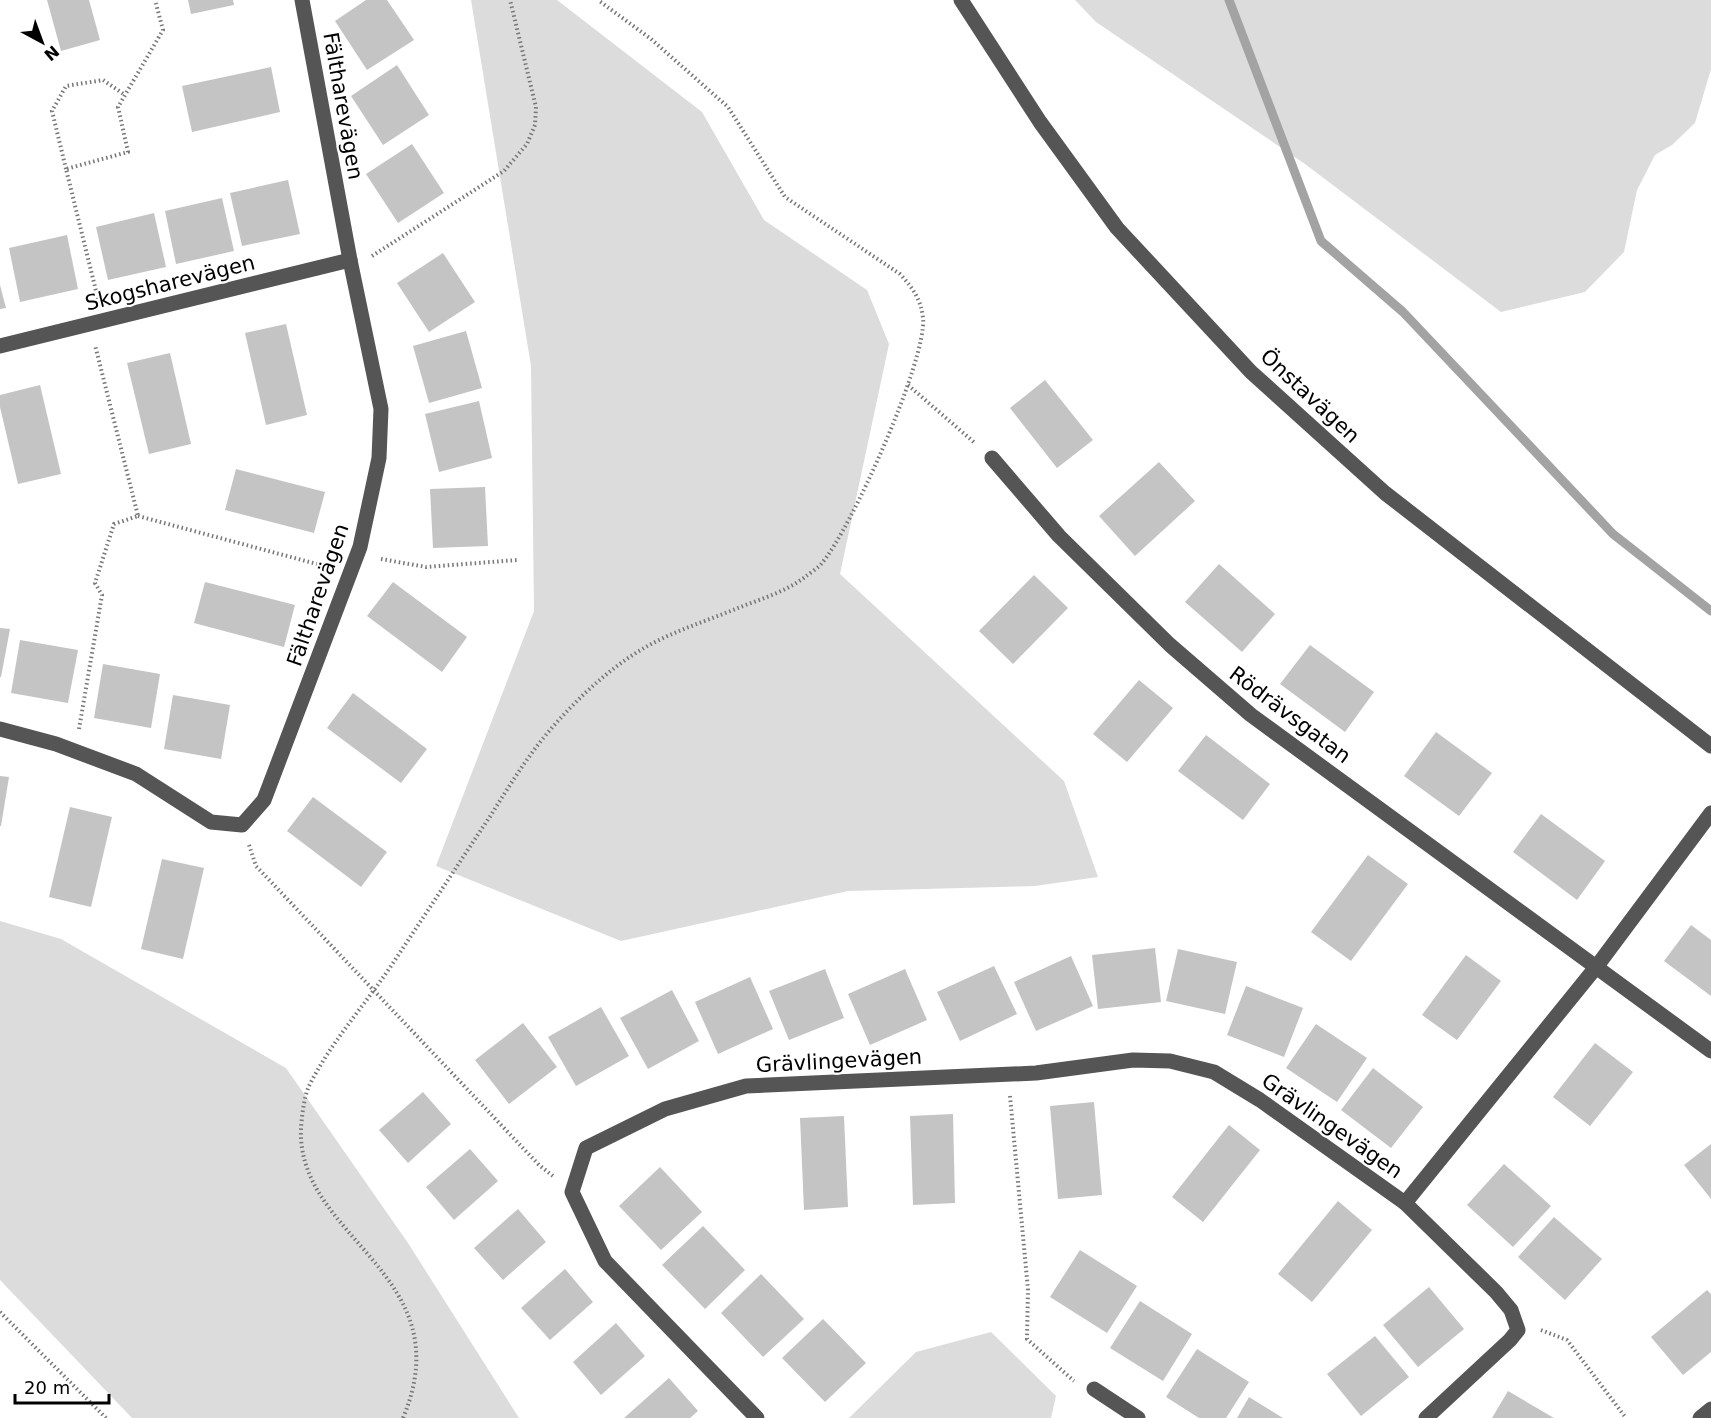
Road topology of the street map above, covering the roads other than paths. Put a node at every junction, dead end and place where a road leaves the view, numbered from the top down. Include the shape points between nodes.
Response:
1 (303, 0) edge
2 (961, 0) edge
3 (350, 260) junction
4 (0, 346) edge
5 (992, 458) road end
6 (0, 729) edge
7 (1711, 746) edge
8 (1711, 813) edge
9 (1597, 966) junction
10 (1711, 1051) edge
11 (1405, 1203) junction
12 (1094, 1389) road end
13 (1711, 1409) edge
14 (757, 1418) edge
15 (1138, 1418) edge
16 (1426, 1418) edge
17 (1700, 1418) edge

1 - 3 street, Fältharevägen
2 - 7 street, Önstavägen via 1040,122 1117,228 1251,372 1385,492
3 - 4 street, Skogsharevägen
3 - 6 street, Fältharevägen via 381,409 379,458 357,555 264,800 242,825 211,822 136,774
5 - 9 street, Rödrävsgatan via 1059,536 1170,645 1251,714
8 - 9 street
9 - 10 street, Rödrävsgatan
9 - 11 street, Grävlingevägen
11 - 14 street, Grävlingevägen via 1214,1072 1170,1061 1133,1060 1007,1074 746,1086 665,1108 586,1148 572,1192 605,1261
11 - 16 street, Grävlingevägen via 1496,1292 1511,1310 1518,1330
12 - 15 street
13 - 17 street

